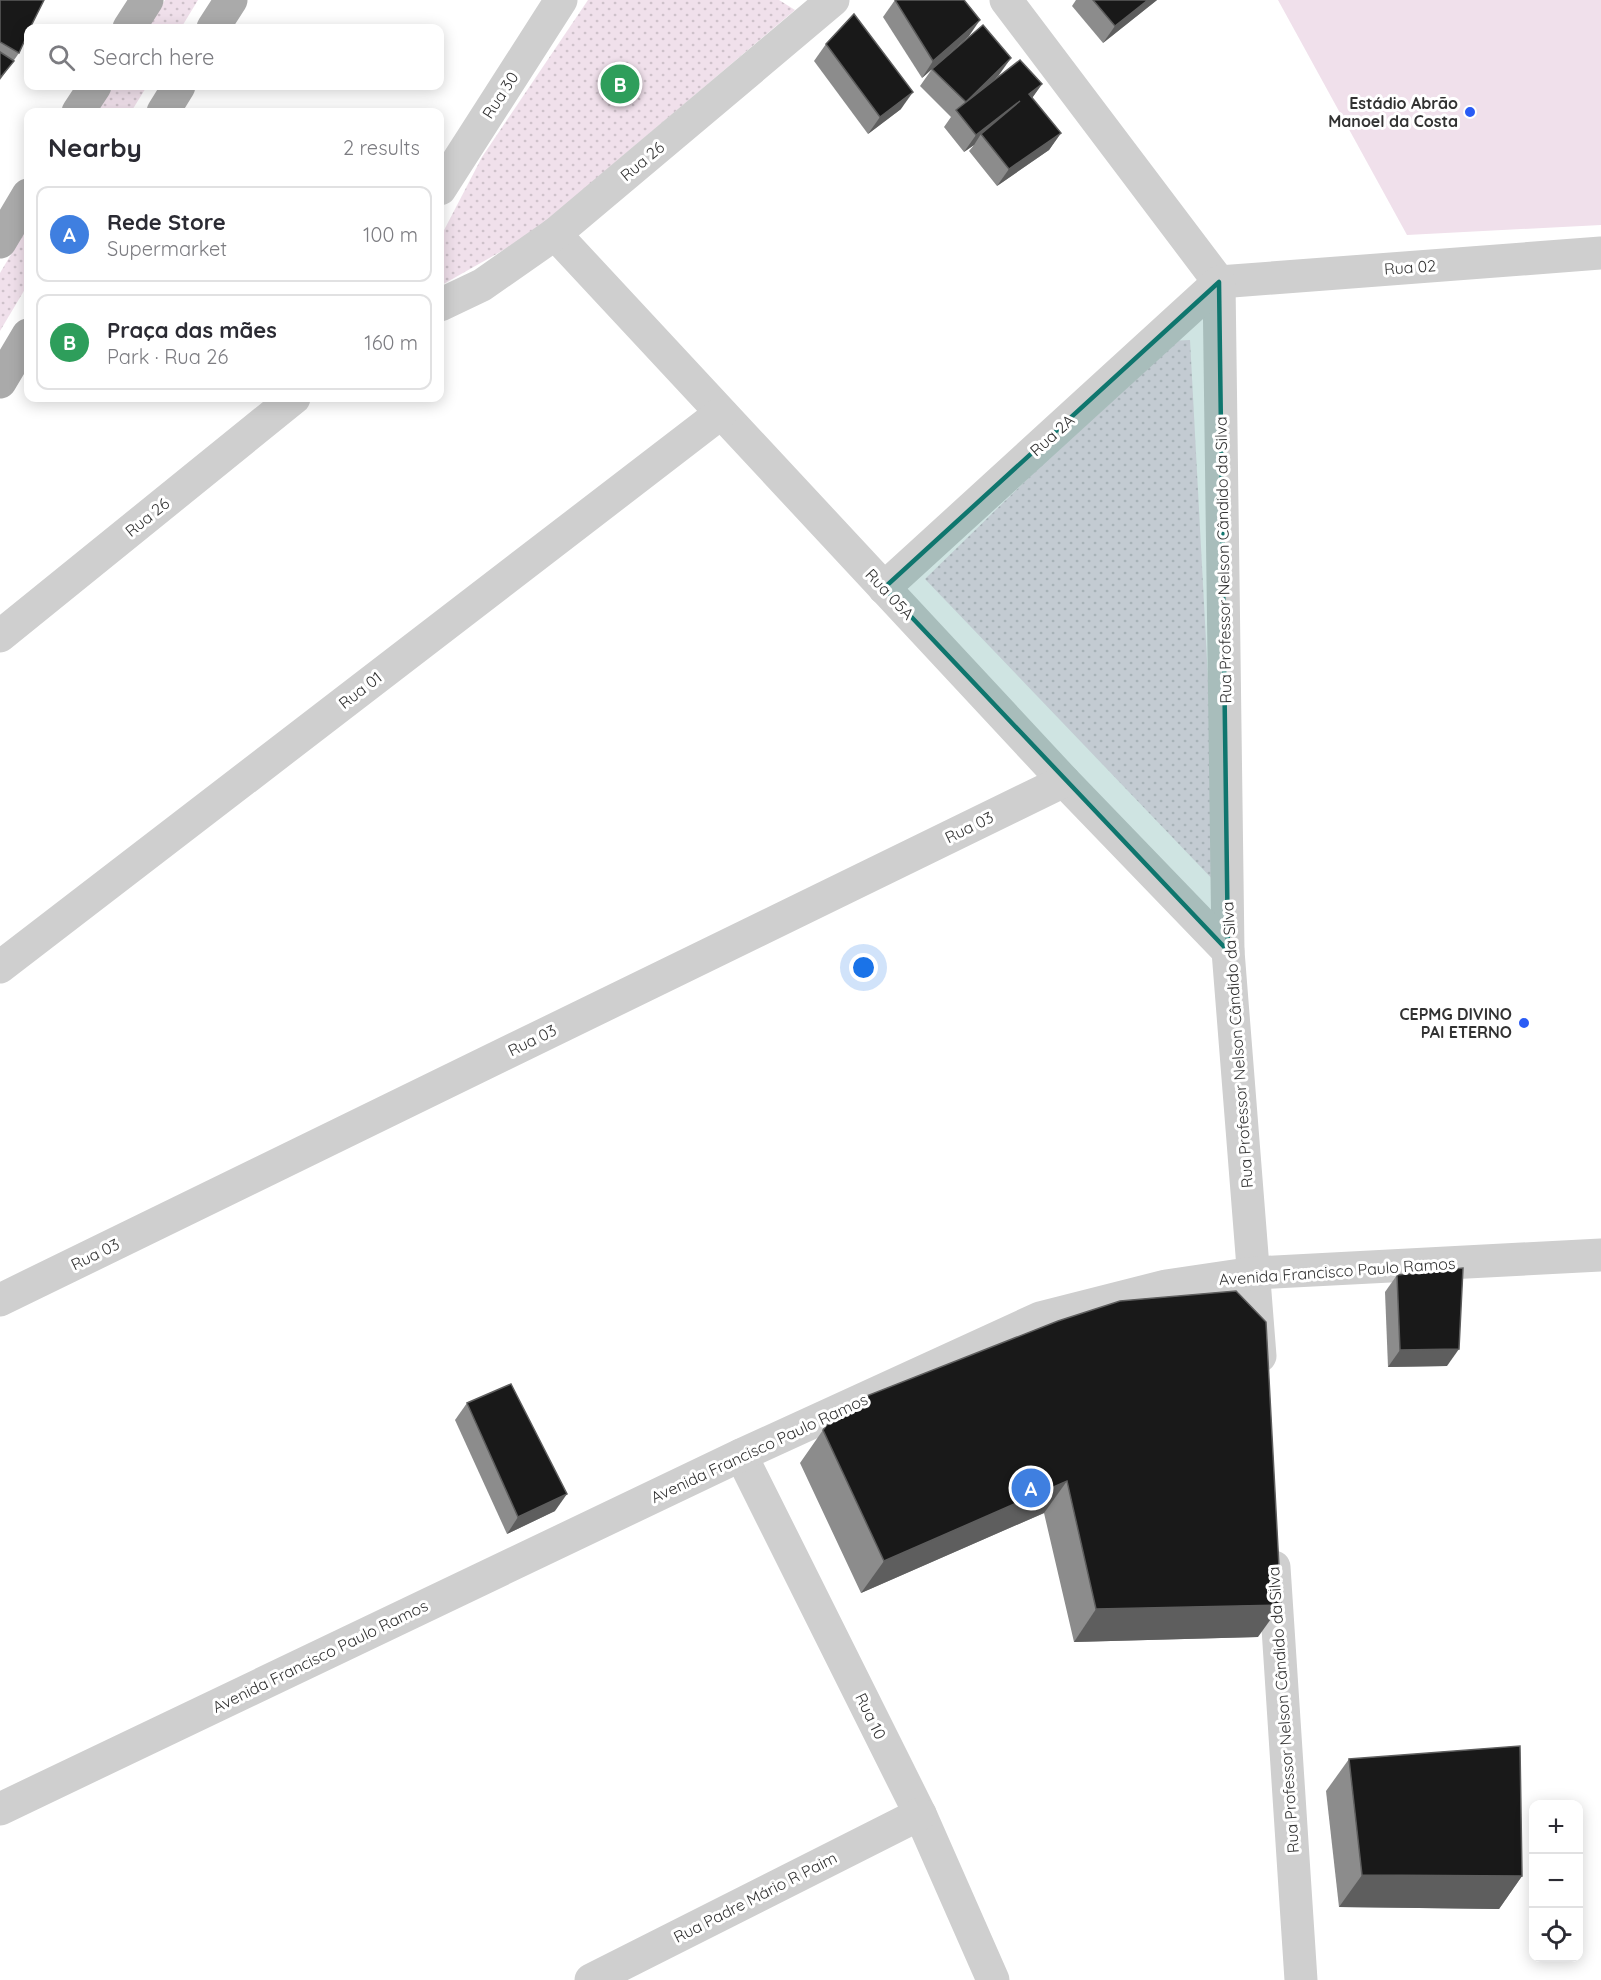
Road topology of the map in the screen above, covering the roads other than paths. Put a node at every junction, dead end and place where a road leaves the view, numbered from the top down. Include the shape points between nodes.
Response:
1 (147, 0) edge
2 (231, 0) edge
3 (561, 0) edge
4 (833, 0) edge
5 (1006, 0) edge
6 (132, 24) edge
7 (216, 24) edge
8 (92, 90) edge
9 (177, 90) edge
10 (81, 108) edge
11 (165, 108) edge
12 (444, 183) edge
13 (24, 202) edge
14 (555, 234) junction
15 (0, 242) edge
16 (1601, 253) edge
17 (1219, 282) junction
18 (444, 303) edge
19 (24, 342) edge
20 (0, 382) edge
21 (289, 402) edge
22 (721, 413) junction
23 (884, 588) junction
24 (0, 636) edge
25 (1064, 781) junction
26 (1228, 951) junction
27 (0, 967) edge
28 (1601, 1255) edge
29 (1254, 1274) junction
30 (0, 1300) edge
31 (1262, 1391) edge
32 (741, 1455) junction
33 (1271, 1533) edge
34 (0, 1809) edge
35 (920, 1814) junction
36 (591, 1980) edge
37 (993, 1980) edge
38 (1301, 1980) edge

1 - 6 main road
2 - 7 main road
3 - 12 street, Rua 30
4 - 14 street, Rua 26
5 - 17 street
8 - 10 main road
9 - 11 main road
13 - 15 main road
14 - 18 street, Rua 26 via 482,285
14 - 22 street, Rua 05A
16 - 17 street, Rua 02
17 - 23 street, Rua 2A
17 - 26 street, Rua Professor Nelson Cândido da Silva
19 - 20 main road
21 - 24 street, Rua 26
22 - 23 street, Rua 05A
22 - 27 street, Rua 01
23 - 25 street, Rua 05A
25 - 26 street, Rua 05A
25 - 30 street, Rua 03
26 - 29 street, Rua Professor Nelson Cândido da Silva
28 - 29 street, Avenida Francisco Paulo Ramos
29 - 31 street, Rua Professor Nelson Cândido da Silva
29 - 32 street, Avenida Francisco Paulo Ramos via 1166,1286 1040,1318
32 - 34 street, Avenida Francisco Paulo Ramos
32 - 35 street, Rua 10
33 - 38 street, Rua Professor Nelson Cândido da Silva
35 - 36 street, Rua Padre Mário R Paim
35 - 37 street, Rua 10

